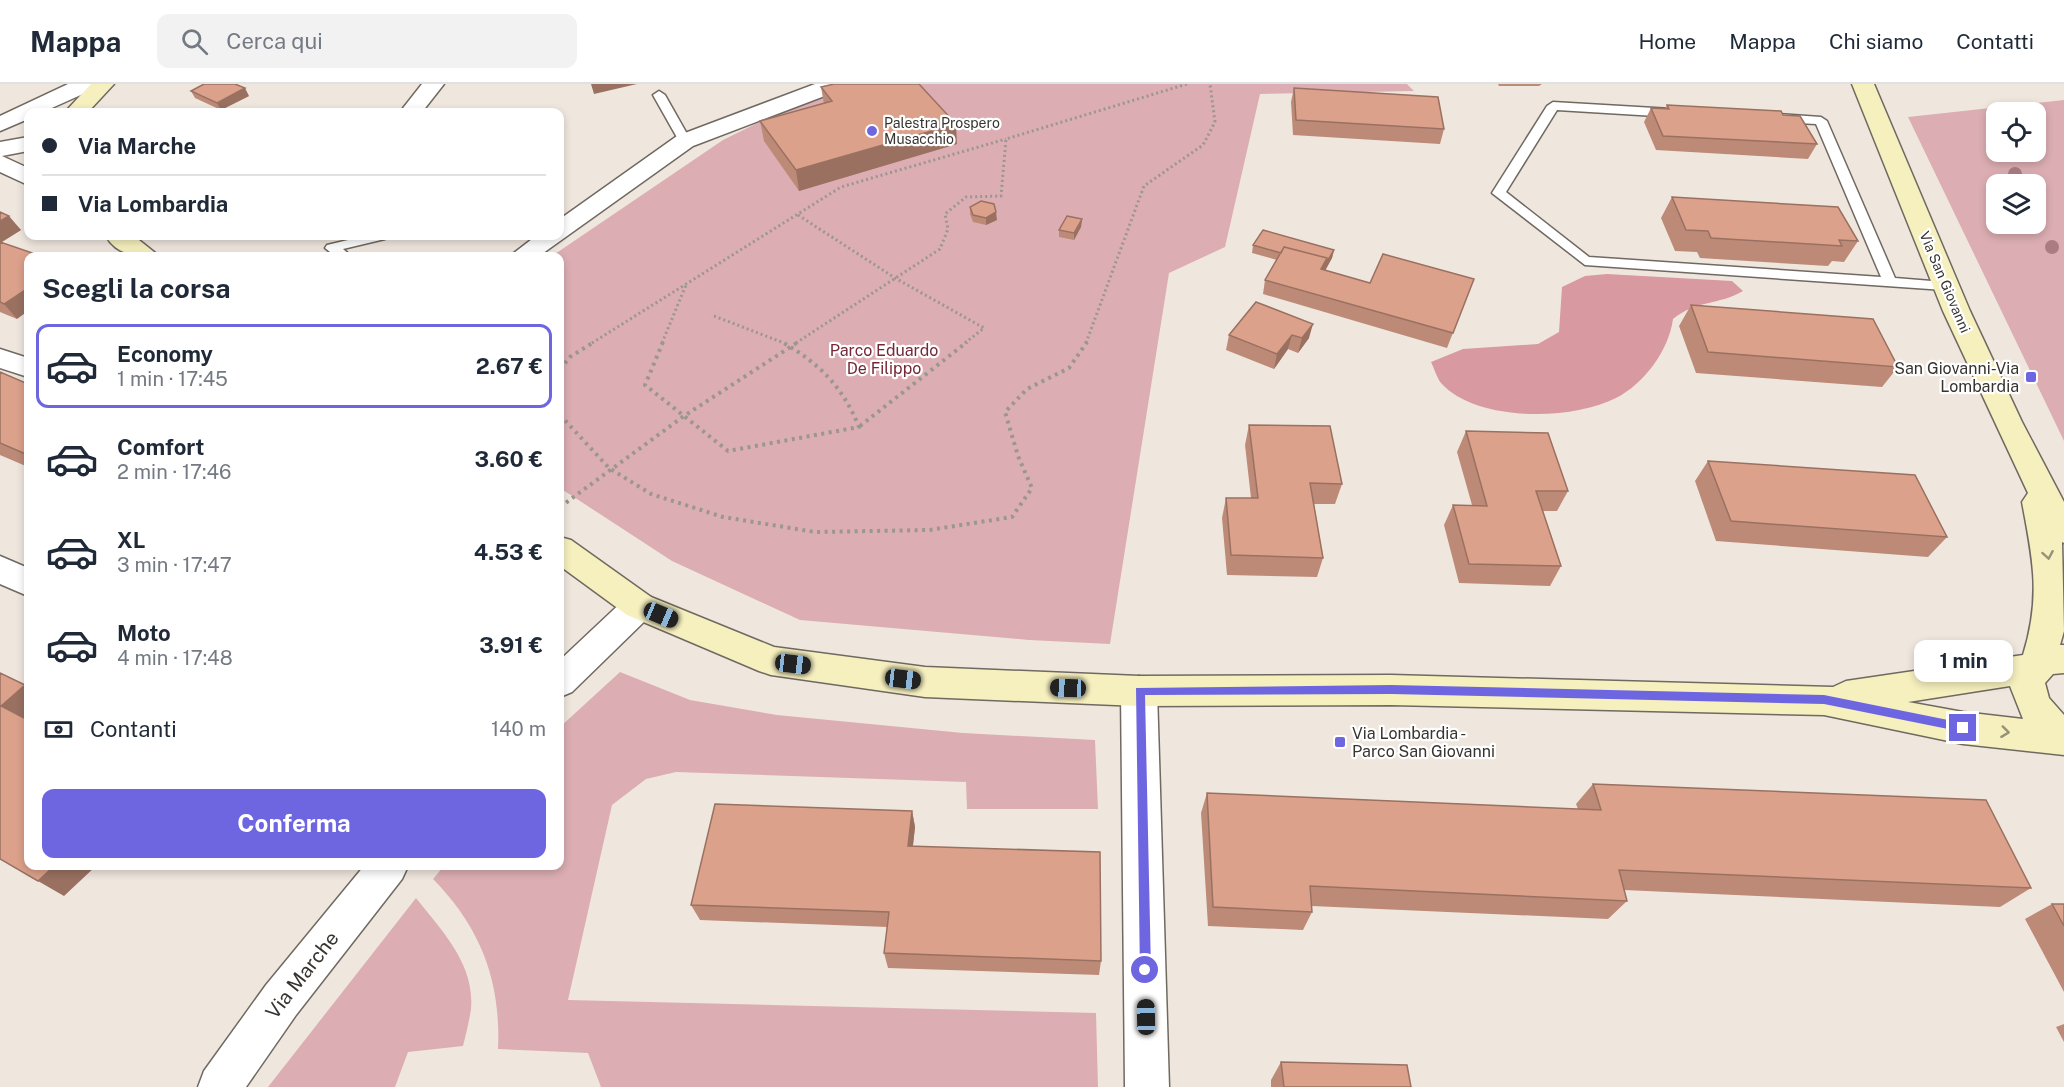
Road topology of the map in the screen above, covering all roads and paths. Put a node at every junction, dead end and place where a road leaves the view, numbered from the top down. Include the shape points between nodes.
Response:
1 (86, 84) edge
2 (104, 84) edge
3 (433, 84) edge
4 (835, 84) edge
5 (1186, 84) edge
6 (1210, 84) edge
7 (1863, 84) edge
8 (659, 94) dead end
9 (34, 108) edge
10 (80, 108) edge
11 (414, 108) edge
12 (24, 113) edge
13 (1681, 113) edge
14 (1763, 118) edge
15 (0, 124) edge
16 (24, 128) edge
17 (0, 131) edge
18 (1006, 139) junction
19 (685, 141) junction
20 (24, 145) edge
21 (0, 148) edge
22 (0, 162) edge
23 (24, 176) edge
24 (798, 215) junction
25 (564, 227) edge
26 (124, 240) edge
27 (364, 240) edge
28 (546, 240) edge
29 (140, 252) edge
30 (338, 252) edge
31 (529, 252) edge
32 (895, 278) junction
33 (1890, 282) junction
34 (686, 285) junction
35 (1944, 286) junction
36 (714, 316) dead end
37 (793, 345) junction
38 (0, 358) edge
39 (564, 364) edge
40 (24, 367) edge
41 (684, 416) junction
42 (564, 419) edge
43 (859, 427) junction
44 (609, 468) junction
45 (2034, 477) junction
46 (564, 504) edge
47 (2064, 531) edge
48 (564, 552) edge
49 (639, 606) junction
50 (2045, 664) edge
51 (564, 678) edge
52 (1139, 691) junction
53 (1824, 700) junction
54 (2064, 738) edge
55 (385, 870) edge
56 (220, 1087) edge
57 (1147, 1087) edge

1 - 9 street
2 - 10 street
3 - 11 street
4 - 19 street
5 - 18 path
6 - 44 path via 1215,122 1203,145 1144,186 1089,338 1069,368 1027,389 1005,412 1032,488 1012,517 929,530 815,532 723,518 651,494
7 - 35 street, Via San Giovanni
8 - 19 lane
12 - 15 street
13 - 33 lane via 1553,106 1499,194 1585,261
14 - 33 lane via 1821,121
16 - 17 street
18 - 24 path via 841,187
18 - 32 path via 1001,196 966,198 945,214 948,229 940,249
19 - 25 street
20 - 21 street
22 - 23 street
24 - 32 path
24 - 34 path
26 - 29 street
27 - 30 lane via 332,248
28 - 31 street
32 - 37 path
32 - 43 path via 984,328
33 - 35 lane
34 - 39 path
34 - 41 path via 645,385
35 - 45 street, Via San Giovanni
36 - 37 path
37 - 41 path
37 - 43 path via 839,390 854,411
38 - 40 street
41 - 43 path via 728,451
41 - 44 path
42 - 44 path
44 - 46 path
45 - 47 street, Via San Giovanni
45 -> 50 street, Via San Giovanni via 2050,566
48 - 49 street
49 - 51 street
49 - 52 street via 771,661 925,682
50 - 53 street
50 - 54 street, Via San Giovanni via 2027,682 2031,701 2044,721
52 - 53 street via 1391,690
52 - 57 street
53 -> 54 street via 1963,728
55 - 56 street, Via Marche via 281,1000

